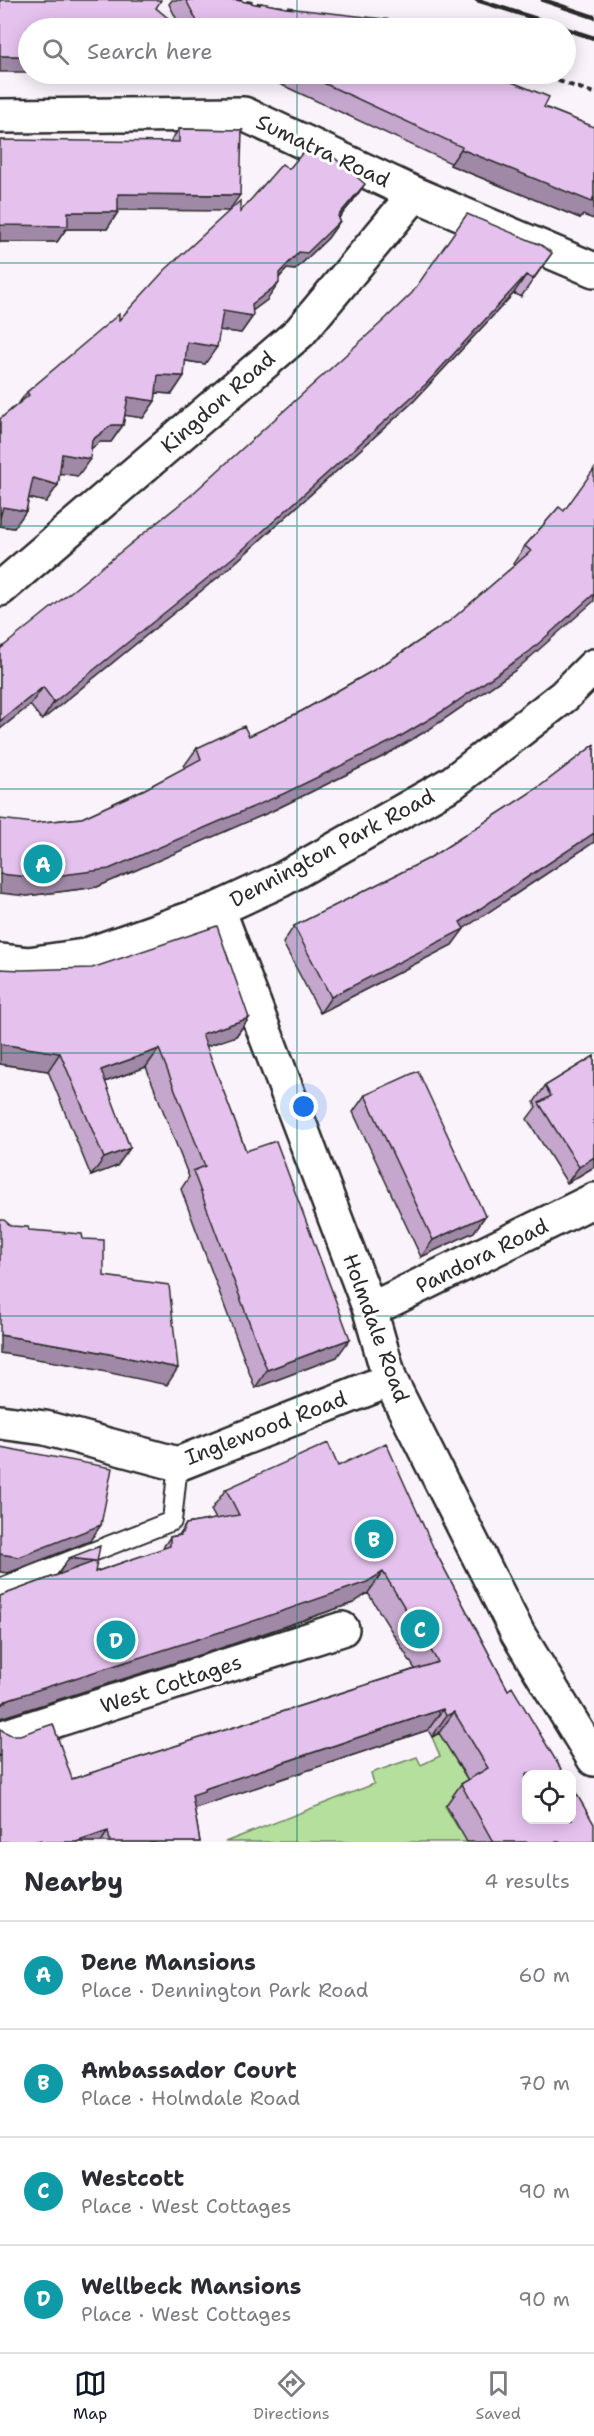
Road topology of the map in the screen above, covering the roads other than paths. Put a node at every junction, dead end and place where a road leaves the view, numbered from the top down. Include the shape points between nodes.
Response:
1 (0, 116) edge
2 (415, 194) junction
3 (594, 270) edge
4 (0, 589) edge
5 (594, 666) edge
6 (218, 909) junction
7 (0, 961) edge
8 (594, 1200) edge
9 (370, 1310) junction
10 (390, 1380) junction
11 (0, 1422) edge
12 (178, 1464) junction
13 (0, 1588) edge
14 (342, 1629) dead end
15 (0, 1738) edge
16 (594, 1759) edge

1 - 2 street, Sumatra Road via 244,114
2 - 3 street, Sumatra Road
2 - 4 street, Kingdon Road via 300,332
5 - 6 street, Dennington Park Road via 564,696 452,783 281,880
6 - 7 street, Dennington Park Road via 84,957 28,964
6 - 9 street, Holmdale Road
8 - 9 street, Pandora Road
9 - 10 street, Holmdale Road
10 - 12 street, Inglewood Road
10 - 16 street, Holmdale Road via 518,1634
11 - 12 street, Inglewood Road via 45,1428
12 - 13 lane via 172,1521
14 - 15 street, West Cottages

